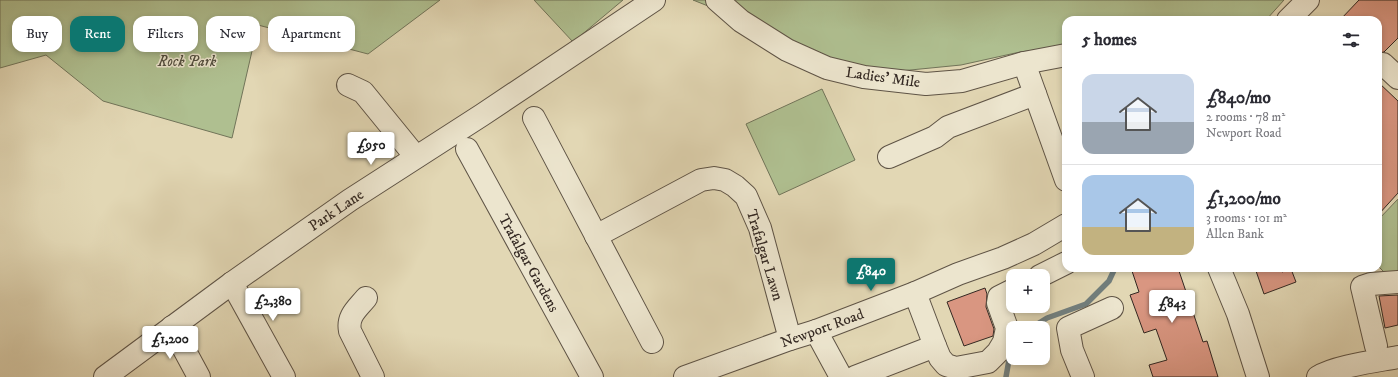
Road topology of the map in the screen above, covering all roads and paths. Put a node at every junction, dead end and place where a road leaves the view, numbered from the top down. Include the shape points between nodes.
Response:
1 (654, 0) edge
2 (717, 0) edge
3 (1308, 0) edge
4 (1292, 16) edge
5 (1062, 56) edge
6 (1024, 63) junction
7 (348, 85) dead end
8 (1035, 94) junction
9 (534, 118) dead end
10 (467, 149) dead end
11 (416, 157) junction
12 (889, 157) dead end
13 (1062, 169) edge
14 (1062, 227) edge
15 (596, 236) junction
16 (1062, 265) edge
17 (1050, 271) edge
18 (1221, 272) edge
19 (1398, 282) edge
20 (232, 283) junction
21 (915, 293) junction
22 (1006, 294) edge
23 (366, 298) dead end
24 (1112, 308) dead end
25 (172, 327) junction
26 (816, 331) junction
27 (790, 339) junction
28 (652, 342) dead end
29 (935, 346) junction
30 (1376, 346) dead end
31 (1398, 357) edge
32 (105, 377) edge
33 (199, 377) edge
34 (284, 377) edge
35 (373, 377) edge
36 (592, 377) edge
37 (685, 377) edge
38 (841, 377) edge
39 (855, 377) edge
40 (1083, 377) edge
41 (1258, 377) edge
42 (1318, 377) edge

1 - 11 street, Park Lane
2 - 6 street, Ladies' Mile via 741,21 787,50 827,68 864,76 926,84 962,81
3 - 4 street
5 - 6 street, Ladies' Mile
6 - 8 street
7 - 11 street via 363,92
8 - 12 street via 948,127 935,136
8 - 13 street
9 - 15 street
10 - 36 street, Trafalgar Gardens
11 - 20 street, Park Lane
14 - 21 street, Newport Road via 1003,258
15 - 27 street, Trafalgar Lawn via 701,180 714,178 730,183 746,196 760,228
15 - 28 street
16 - 17 street
18 - 41 street via 1238,314
19 - 30 street via 1362,287
20 - 25 street, Park Lane
20 - 34 street
21 - 26 street, Newport Road
21 - 29 street
22 - 29 street via 999,297 998,303 1007,328 1004,342 988,362 956,368 946,365
23 - 35 street via 348,323
24 - 40 street via 1068,328 1072,350
25 - 32 street, Park Lane
25 - 33 street
26 - 27 street, Newport Road
26 - 38 street
27 - 37 street, Newport Road
29 - 39 street
31 - 42 street via 1325,372

